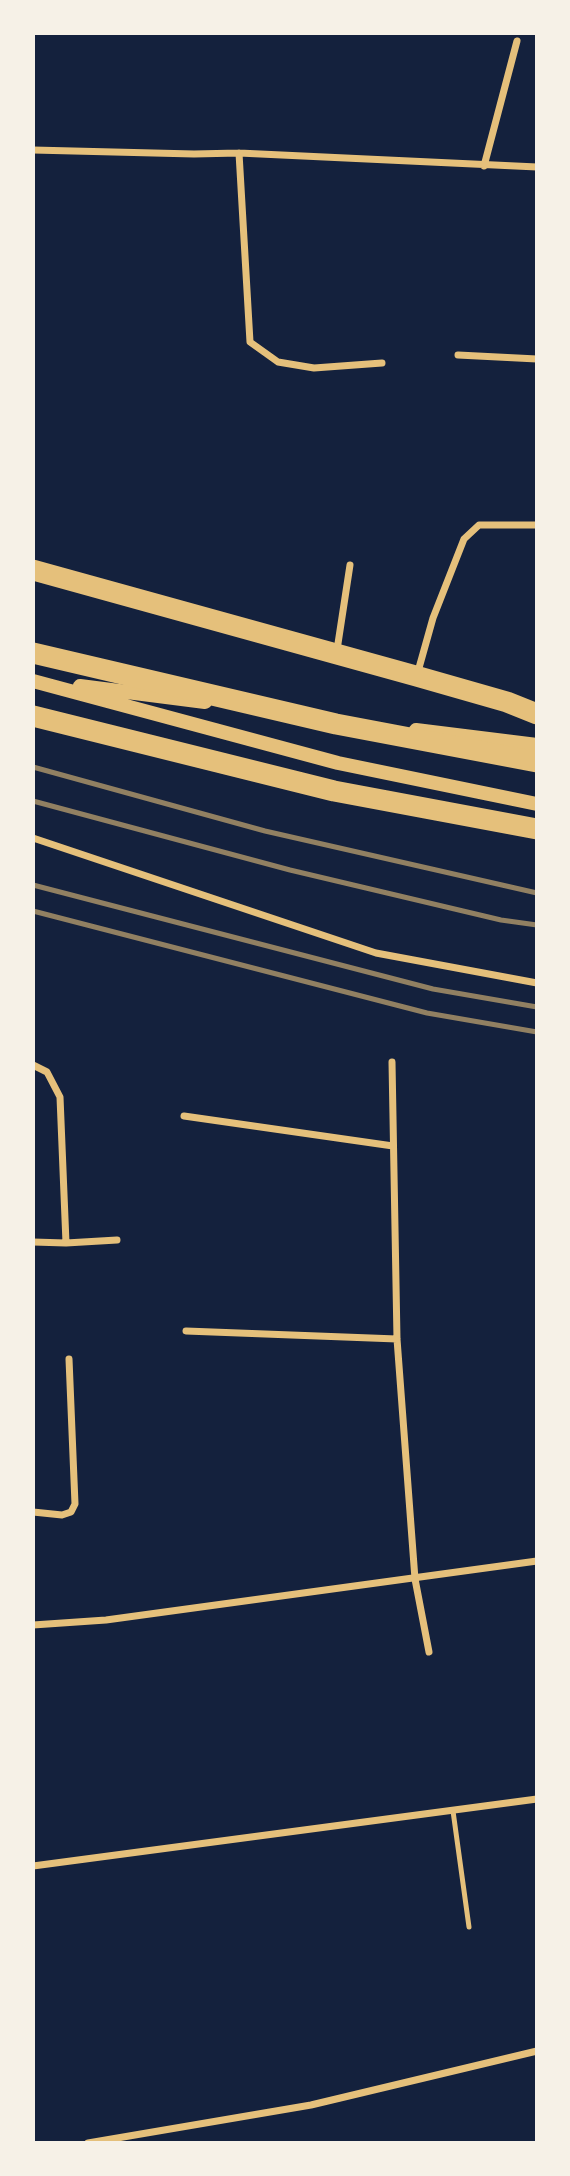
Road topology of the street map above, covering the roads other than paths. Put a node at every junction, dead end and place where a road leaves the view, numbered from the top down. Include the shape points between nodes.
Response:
1 (517, 41) dead end
2 (33, 150) edge
3 (239, 153) junction
4 (484, 166) junction
5 (537, 167) edge
6 (458, 355) dead end
7 (537, 359) edge
8 (382, 363) dead end
9 (537, 525) edge
10 (350, 565) dead end
11 (33, 570) edge
12 (33, 653) edge
13 (336, 654) junction
14 (416, 676) junction
15 (33, 681) edge
16 (537, 714) edge
17 (33, 716) edge
18 (537, 745) edge
19 (537, 762) edge
20 (537, 804) edge
21 (537, 829) edge
22 (33, 838) edge
23 (537, 982) edge
24 (392, 1062) dead end
25 (33, 1065) edge
26 (184, 1116) dead end
27 (393, 1146) junction
28 (117, 1240) dead end
29 (33, 1242) edge
30 (66, 1243) junction
31 (186, 1331) dead end
32 (397, 1339) junction
33 (69, 1359) dead end
34 (33, 1512) edge
35 (537, 1560) edge
36 (415, 1579) junction
37 (33, 1625) edge
38 (429, 1652) dead end
39 (537, 1799) edge
40 (453, 1811) junction
41 (33, 1866) edge
42 (469, 1927) dead end
43 (537, 2051) edge
44 (88, 2143) edge

1 - 4 street
2 - 3 street
3 - 4 street
3 - 8 street via 250,342 278,362 314,368
4 - 5 street
6 - 7 street
9 - 14 street via 479,525 464,539
10 - 13 street
11 - 13 highway
12 - 19 highway via 336,724
13 - 14 highway
14 - 16 highway
15 - 18 main road
15 - 20 main road via 338,763
17 - 21 highway via 334,791
22 - 23 street via 376,953
24 - 27 street
25 - 30 street via 47,1072 60,1097
26 - 27 street
27 - 32 street
28 - 30 street
29 - 30 street
31 - 32 street
32 - 36 street
33 - 34 street via 75,1504 71,1512 62,1515
35 - 36 street
36 - 37 street via 106,1620
36 - 38 street
39 - 40 street
40 - 41 street
40 - 42 lane
43 - 44 street via 311,2105

